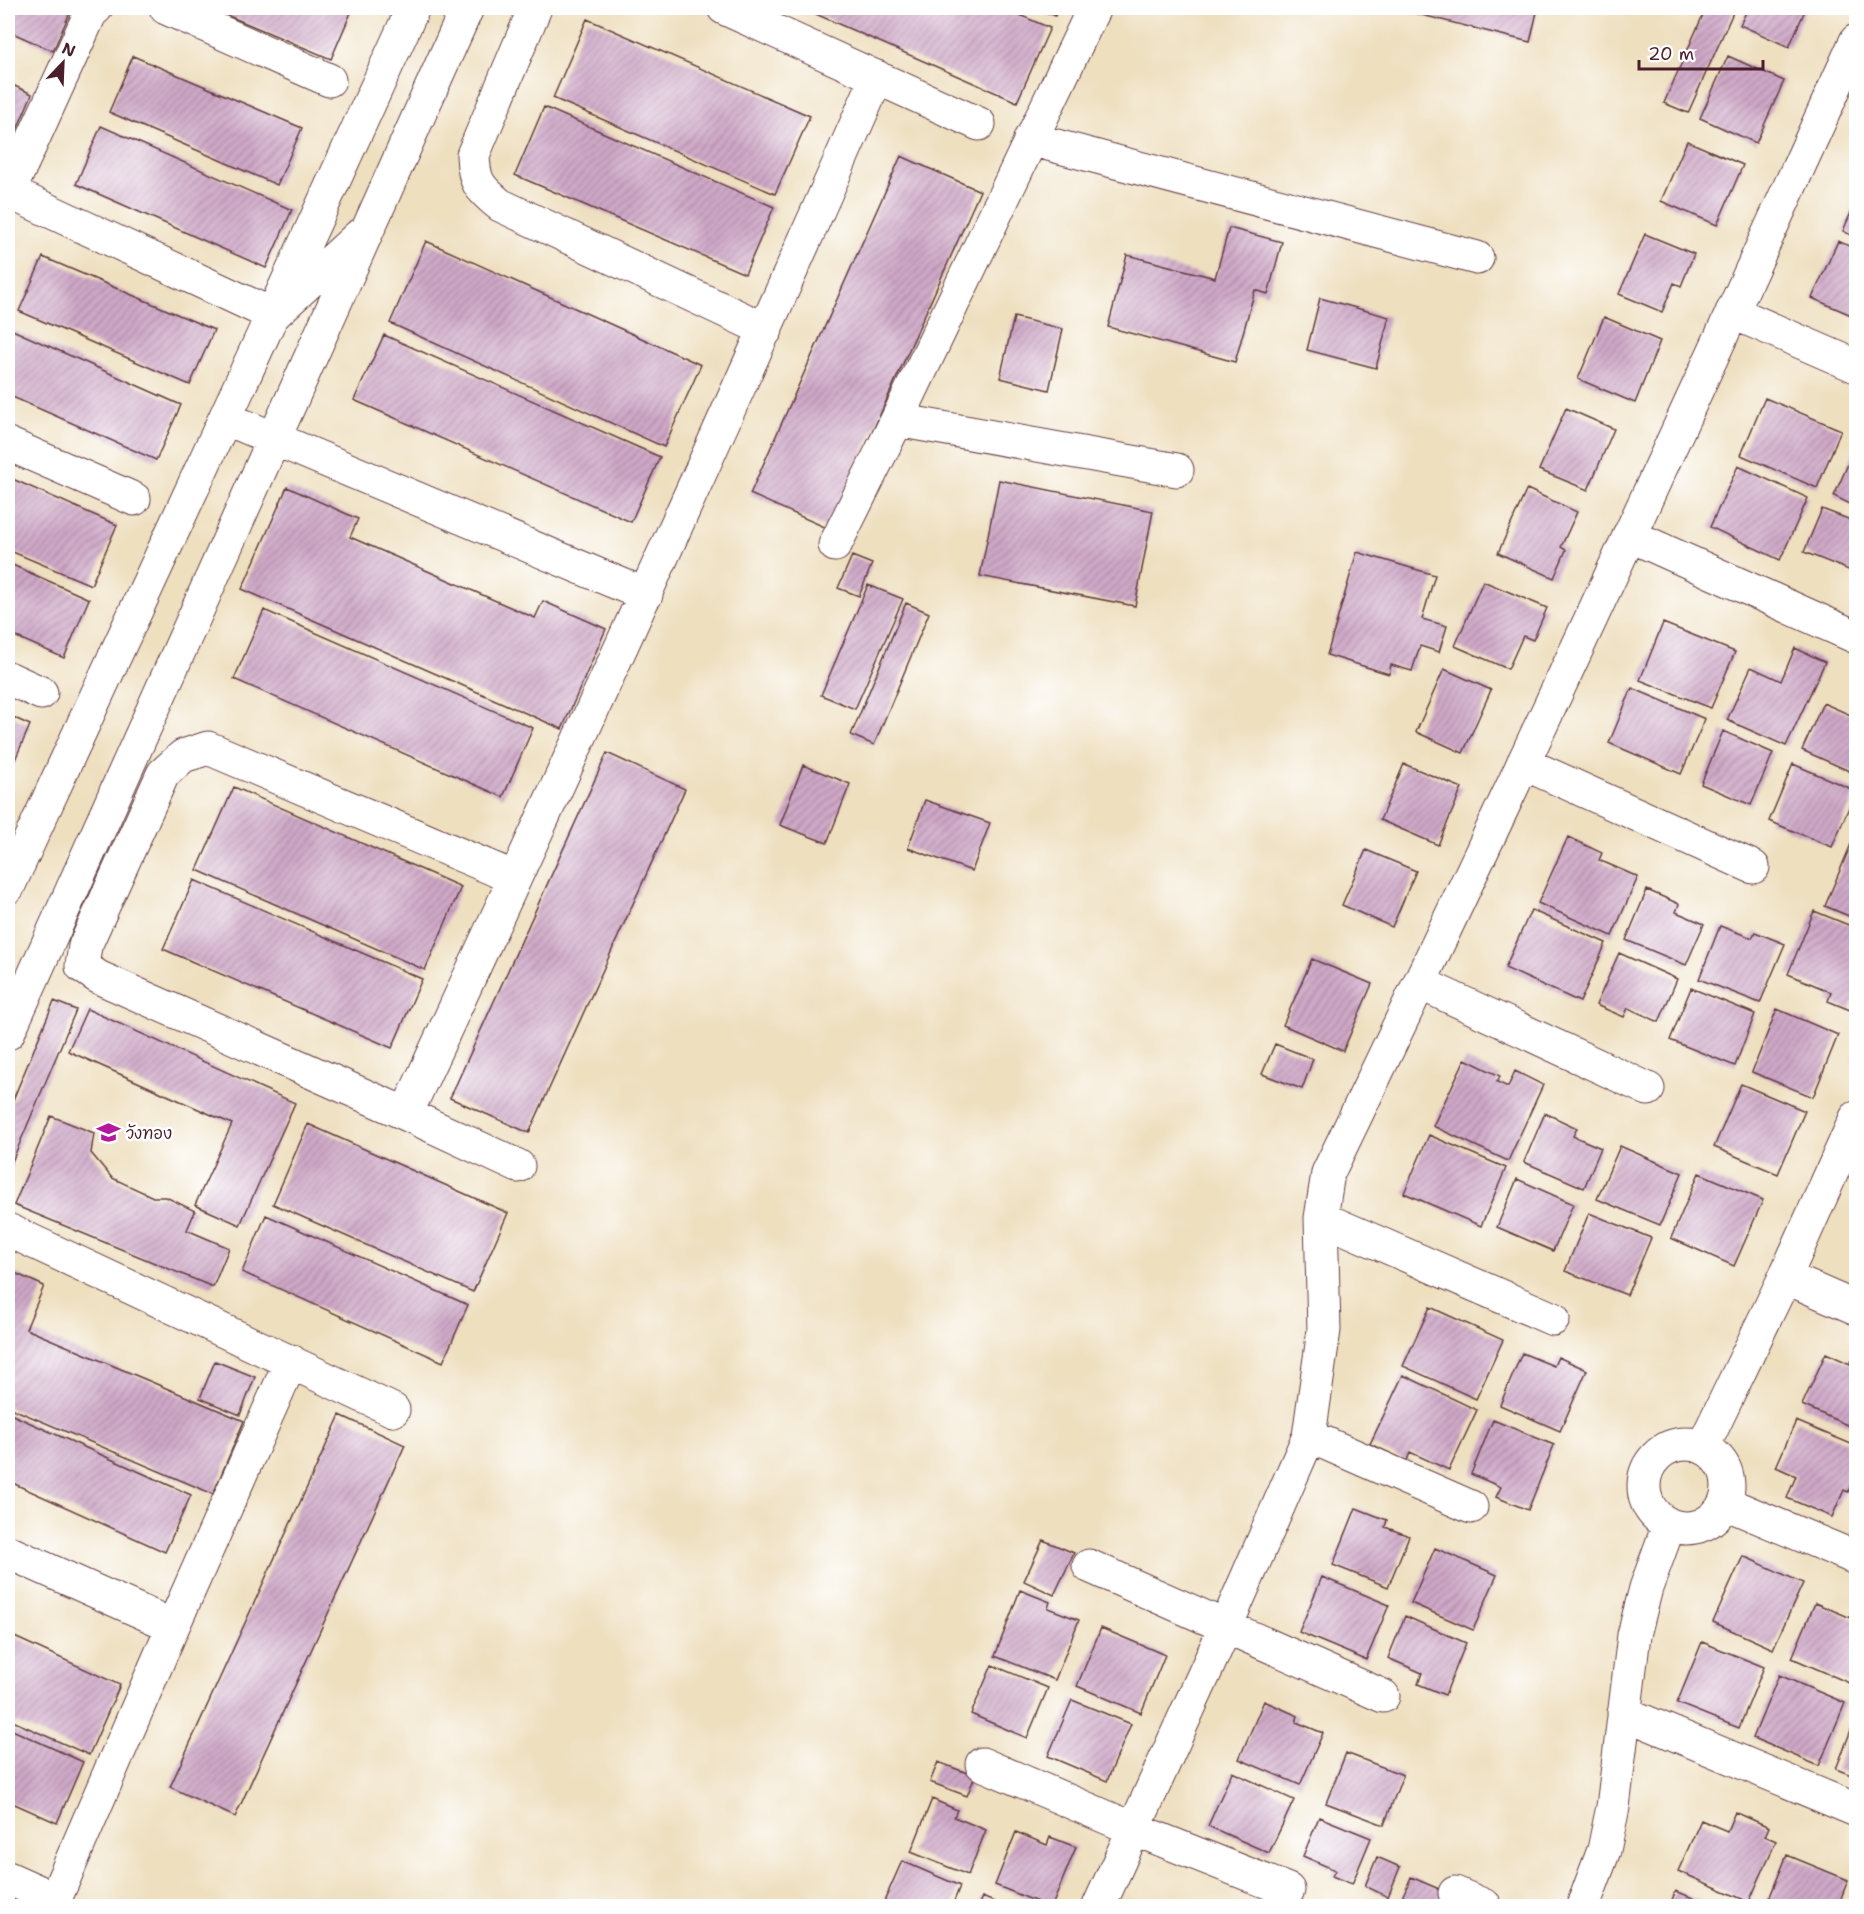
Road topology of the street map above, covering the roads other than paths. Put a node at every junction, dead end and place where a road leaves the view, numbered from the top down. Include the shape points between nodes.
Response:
1 (96, 8) edge
2 (166, 8) edge
3 (413, 8) edge
4 (467, 8) edge
5 (535, 8) edge
6 (724, 8) edge
7 (1094, 8) edge
8 (1857, 41) edge
9 (877, 77) junction
10 (329, 80) dead end
11 (1846, 91) edge
12 (979, 124) dead end
13 (1030, 139) junction
14 (8, 193) edge
15 (370, 226) junction
16 (1477, 258) dead end
17 (1732, 312) junction
18 (273, 315) junction
19 (766, 330) junction
20 (1857, 366) edge
21 (225, 418) junction
22 (897, 420) junction
23 (276, 439) junction
24 (8, 444) edge
25 (1177, 470) dead end
26 (134, 499) dead end
27 (1629, 535) junction
28 (835, 545) dead end
29 (646, 595) junction
30 (1857, 637) edge
31 (8, 678) edge
32 (41, 693) dead end
33 (1524, 763) junction
34 (1753, 867) dead end
35 (515, 878) junction
36 (8, 887) edge
37 (1420, 983) junction
38 (8, 1033) edge
39 (1648, 1089) dead end
40 (406, 1114) junction
41 (1857, 1118) edge
42 (518, 1166) dead end
43 (1321, 1218) junction
44 (8, 1230) edge
45 (1785, 1277) junction
46 (1857, 1308) edge
47 (1553, 1319) dead end
48 (291, 1361) junction
49 (393, 1410) dead end
50 (1309, 1436) junction
51 (1703, 1447) junction
52 (1725, 1503) junction
53 (1471, 1507) dead end
54 (1669, 1525) junction
55 (8, 1552) edge
56 (1857, 1558) edge
57 (1089, 1566) dead end
58 (173, 1626) junction
59 (1226, 1626) junction
60 (1383, 1696) dead end
61 (1624, 1713) junction
62 (982, 1764) dead end
63 (1857, 1810) edge
64 (1134, 1829) junction
65 (8, 1878) edge
66 (1288, 1890) dead end
67 (1455, 1893) dead end
68 (54, 1903) edge
69 (1099, 1906) edge
70 (1485, 1906) edge
71 (1583, 1906) edge

1 - 14 street
2 - 10 street
3 - 18 street
4 - 15 street
5 - 19 street via 473,155 474,175 484,193 500,205
6 - 9 street
7 - 13 street
8 - 11 street
9 - 12 street
9 - 19 street
11 - 17 street
13 - 16 street
13 - 22 street
14 - 18 street
15 - 18 street
15 - 23 street
17 - 20 street
17 - 27 street
18 - 21 street
19 - 29 street
21 - 23 street
21 - 36 street
22 - 25 street
22 - 28 street
23 - 29 street
23 - 38 street
24 - 26 street
27 - 30 street
27 - 33 street
29 - 35 street
31 - 32 street
33 - 34 street
33 - 37 street
35 - 40 street
35 - 40 street via 208,748 183,756 163,774 85,946 82,966 98,977
37 - 39 street
37 - 43 street via 1328,1173
40 - 42 street
41 - 45 street
43 - 47 street
43 - 50 street via 1324,1330
44 - 48 street
45 - 46 street
45 - 51 street
48 - 49 street
48 - 58 street
50 - 53 street
50 - 59 street
51 - 52 street via 1726,1470 1729,1486
51 - 54 street via 1670,1445 1656,1454 1646,1468 1642,1485 1646,1502
52 - 54 street via 1716,1517 1702,1526 1685,1529
52 - 56 street
54 - 61 street via 1634,1635
55 - 58 street
57 - 59 street
58 - 68 street
59 - 60 street
59 - 64 street
61 - 63 street
61 - 71 street via 1604,1850
62 - 64 street
64 - 66 street
64 - 69 street
65 - 68 street
67 - 70 street

